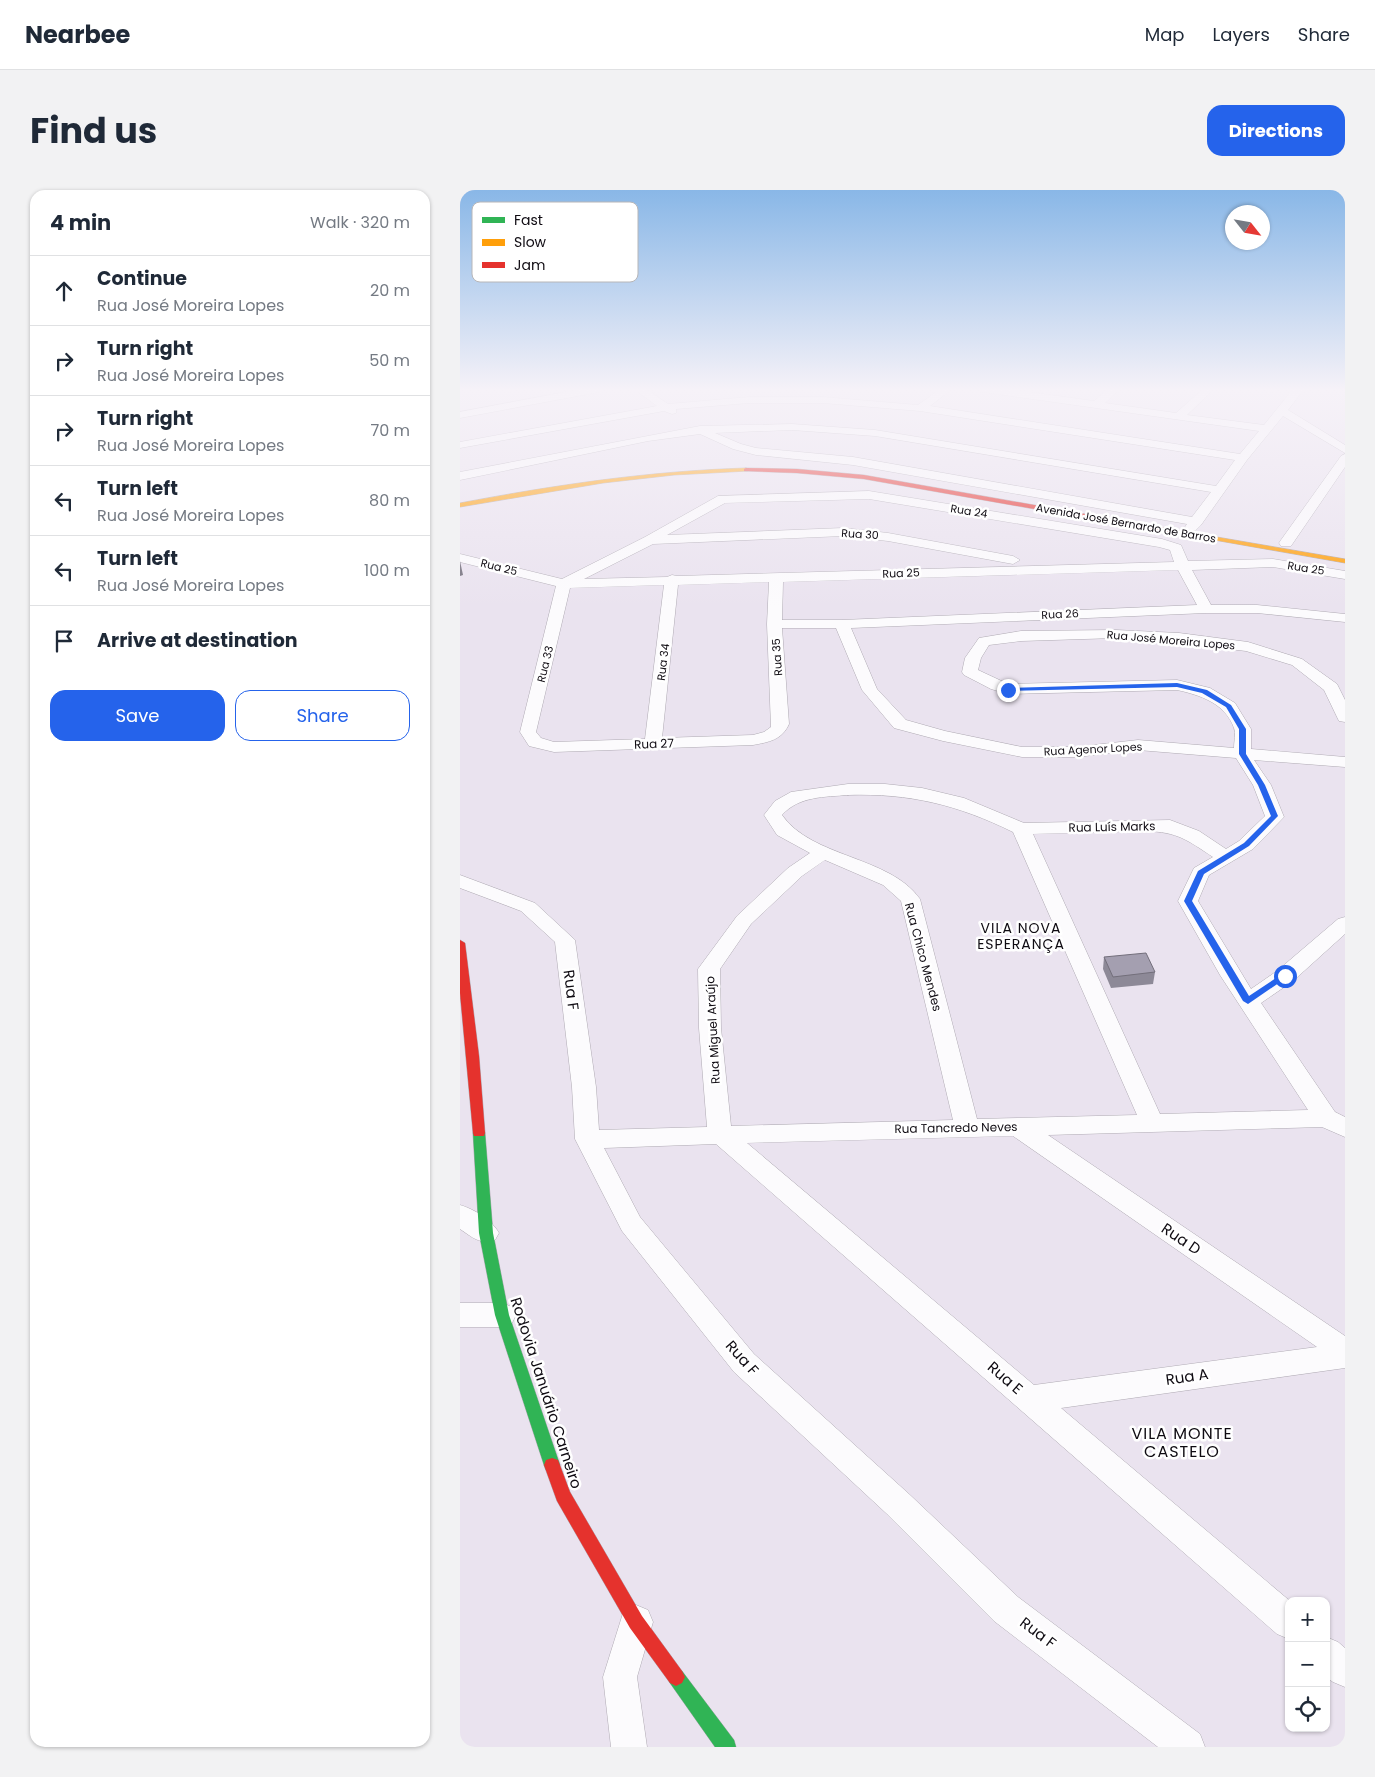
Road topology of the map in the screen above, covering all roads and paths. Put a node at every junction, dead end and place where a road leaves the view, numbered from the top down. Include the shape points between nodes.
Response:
1 (531, 462) edge
2 (861, 462) edge
3 (1048, 462) edge
4 (1240, 462) edge
5 (1342, 462) edge
6 (460, 476) edge
7 (1220, 490) junction
8 (460, 498) edge
9 (460, 505) edge
10 (1193, 524) junction
11 (650, 540) junction
12 (1284, 547) junction
13 (1345, 553) edge
14 (460, 558) edge
15 (1345, 561) edge
16 (1273, 563) junction
17 (1182, 564) junction
18 (1068, 568) junction
19 (1345, 574) edge
20 (776, 577) junction
21 (672, 579) junction
22 (564, 584) junction
23 (1206, 609) junction
24 (1077, 613) junction
25 (1342, 618) edge
26 (774, 624) junction
27 (842, 624) junction
28 (1087, 633) junction
29 (1345, 717) edge
30 (773, 734) joint
31 (535, 742) joint
32 (653, 744) junction
33 (1242, 754) junction
34 (1345, 762) edge
35 (1021, 830) junction
36 (823, 852) junction
37 (1226, 857) junction
38 (460, 881) edge
39 (1345, 923) edge
40 (460, 943) edge
41 (1248, 1001) junction
42 (1152, 1122) junction
43 (1335, 1123) edge
44 (1017, 1126) junction
45 (966, 1127) junction
46 (720, 1134) junction
47 (587, 1139) junction
48 (460, 1216) edge
49 (486, 1233) junction
50 (502, 1314) junction
51 (460, 1315) edge
52 (1345, 1351) edge
53 (1345, 1356) edge
54 (1029, 1399) junction
55 (1285, 1619) edge
56 (636, 1622) junction
57 (1330, 1657) edge
58 (1345, 1670) edge
59 (629, 1747) edge
60 (727, 1747) edge
61 (1187, 1747) edge

1 - 6 street
2 - 10 street
3 - 7 street
4 - 7 street
5 - 12 street
7 - 10 street
8 - 10 main road, Avenida José Bernardo de Barros via 612,473 697,466 780,465 843,469
9 - 12 main road, Avenida José Bernardo de Barros via 580,483 666,473 821,472
10 - 12 main road, Avenida José Bernardo de Barros
11 - 17 street, Rua 24 via 722,499 869,495 1162,543 1176,548
11 - 18 street, Rua 30 via 843,532 888,536
11 - 22 street, Rua 24
12 - 13 main road, Avenida José Bernardo de Barros
12 - 15 main road, Avenida José Bernardo de Barros
12 - 16 street
14 - 22 street, Rua 25
16 - 17 street, Rua 25
16 - 19 street, Rua 25
17 - 18 street, Rua 25
17 - 23 street, Rua 24
18 - 20 street, Rua 25
20 - 21 street, Rua 25
20 - 26 street, Rua 35
21 - 22 street, Rua 25
21 - 32 street, Rua 34
22 - 31 street, Rua 33 via 528,732
23 - 24 street, Rua 26
23 - 25 street, Rua 26 via 1257,608
24 - 27 street, Rua 26
24 - 28 street
26 - 27 street, Rua 26
26 - 30 street, Rua 35 via 782,724
27 - 33 street, Rua Agenor Lopes via 870,690 900,724 966,742 1022,752 1076,752 1138,745
28 - 29 street, Rua José Moreira Lopes via 1179,638 1248,647 1297,662 1331,687
28 - 33 street, Rua José Moreira Lopes via 984,641 973,658 970,672 1008,690 1177,685 1204,691 1229,706 1243,729
30 - 32 street, Rua 27 via 752,740
31 - 32 street, Rua 27 via 554,747
33 - 34 street, Rua Agenor Lopes
33 - 37 street via 1262,785 1275,816 1246,845
35 - 36 street, Rua Chico Mendes via 959,802 922,793 868,789 826,791 793,798 780,806 773,815 784,831
35 - 37 street, Rua Luís Marks via 1170,826 1192,834
35 - 42 street
36 - 45 street, Rua Chico Mendes via 890,881 910,900
36 - 46 street, Rua Miguel Araújo via 795,872 744,920 710,969 710,1028
37 - 41 street via 1201,872 1188,901
38 - 47 street, Rua F via 528,907 565,940 584,1087
39 - 41 street via 1285,976
40 - 49 main road, Rodovia Januário Carneiro via 473,1056
41 - 43 street
42 - 43 street, Rua Tancredo Neves
42 - 44 street, Rua Tancredo Neves
44 - 45 street, Rua Tancredo Neves
44 - 52 street, Rua D
45 - 46 street, Rua Tancredo Neves
46 - 47 street, Rua Tancredo Neves
46 - 54 street, Rua E
47 - 61 street, Rua F via 631,1224 744,1364 898,1504 1006,1609
48 - 49 street
49 - 50 main road, Rodovia Januário Carneiro
50 - 51 street
50 - 56 main road, Rodovia Januário Carneiro via 563,1496
53 - 54 street, Rua A
54 - 55 street, Rua E
56 - 59 street via 620,1677
56 - 60 main road, Rodovia Januário Carneiro
57 - 58 street

